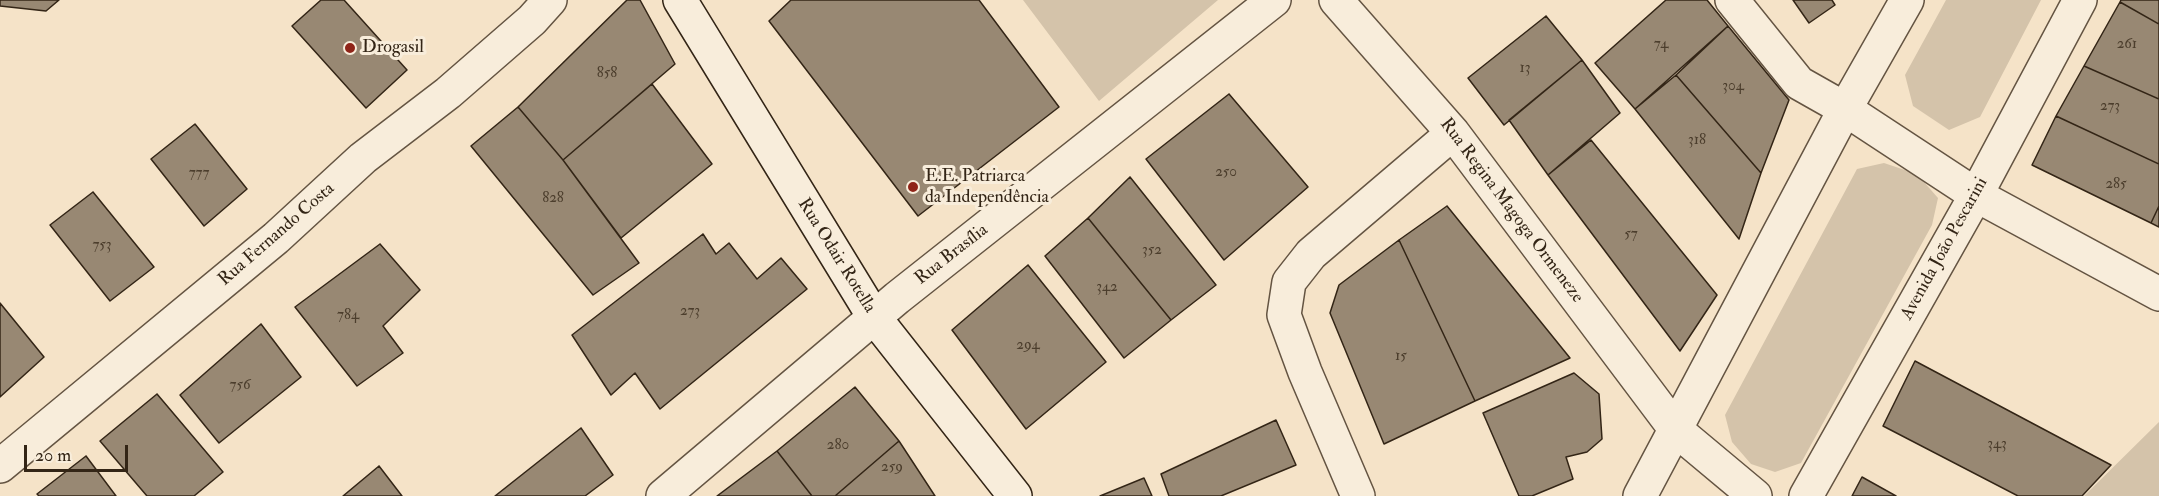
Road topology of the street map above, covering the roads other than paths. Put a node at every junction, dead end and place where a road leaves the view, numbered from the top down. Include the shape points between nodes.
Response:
1 (550, 0) edge
2 (680, 0) edge
3 (1274, 0) edge
4 (1336, 0) edge
5 (1732, 0) edge
6 (1906, 0) edge
7 (2080, 0) edge
8 (1845, 109) junction
9 (1453, 133) junction
10 (1976, 195) junction
11 (2159, 294) edge
12 (874, 317) junction
13 (1676, 430) junction
14 (0, 466) edge
15 (663, 496) edge
16 (1015, 496) edge
17 (1358, 496) edge
18 (1640, 496) edge
19 (1755, 496) edge
20 (1806, 496) edge

1 - 14 street, Rua Fernando Costa via 448,93 363,158 276,238
2 - 12 street, Rua Odair Rotella
3 - 12 street, Rua Brasília
4 - 9 street, Rua Regina Magoga Ormeneze
5 - 8 street via 1799,83
6 - 8 street
7 - 10 street, Avenida João Pescarini
8 - 10 street
8 - 13 street
9 - 13 street, Rua Regina Magoga Ormeneze
9 - 17 street via 1311,254 1289,282 1284,315
10 - 11 street
10 - 20 street, Avenida João Pescarini
12 - 15 street, Rua Brasília
12 - 16 street, Rua Odair Rotella
13 - 18 street
13 - 19 street, Rua Regina Magoga Ormeneze

